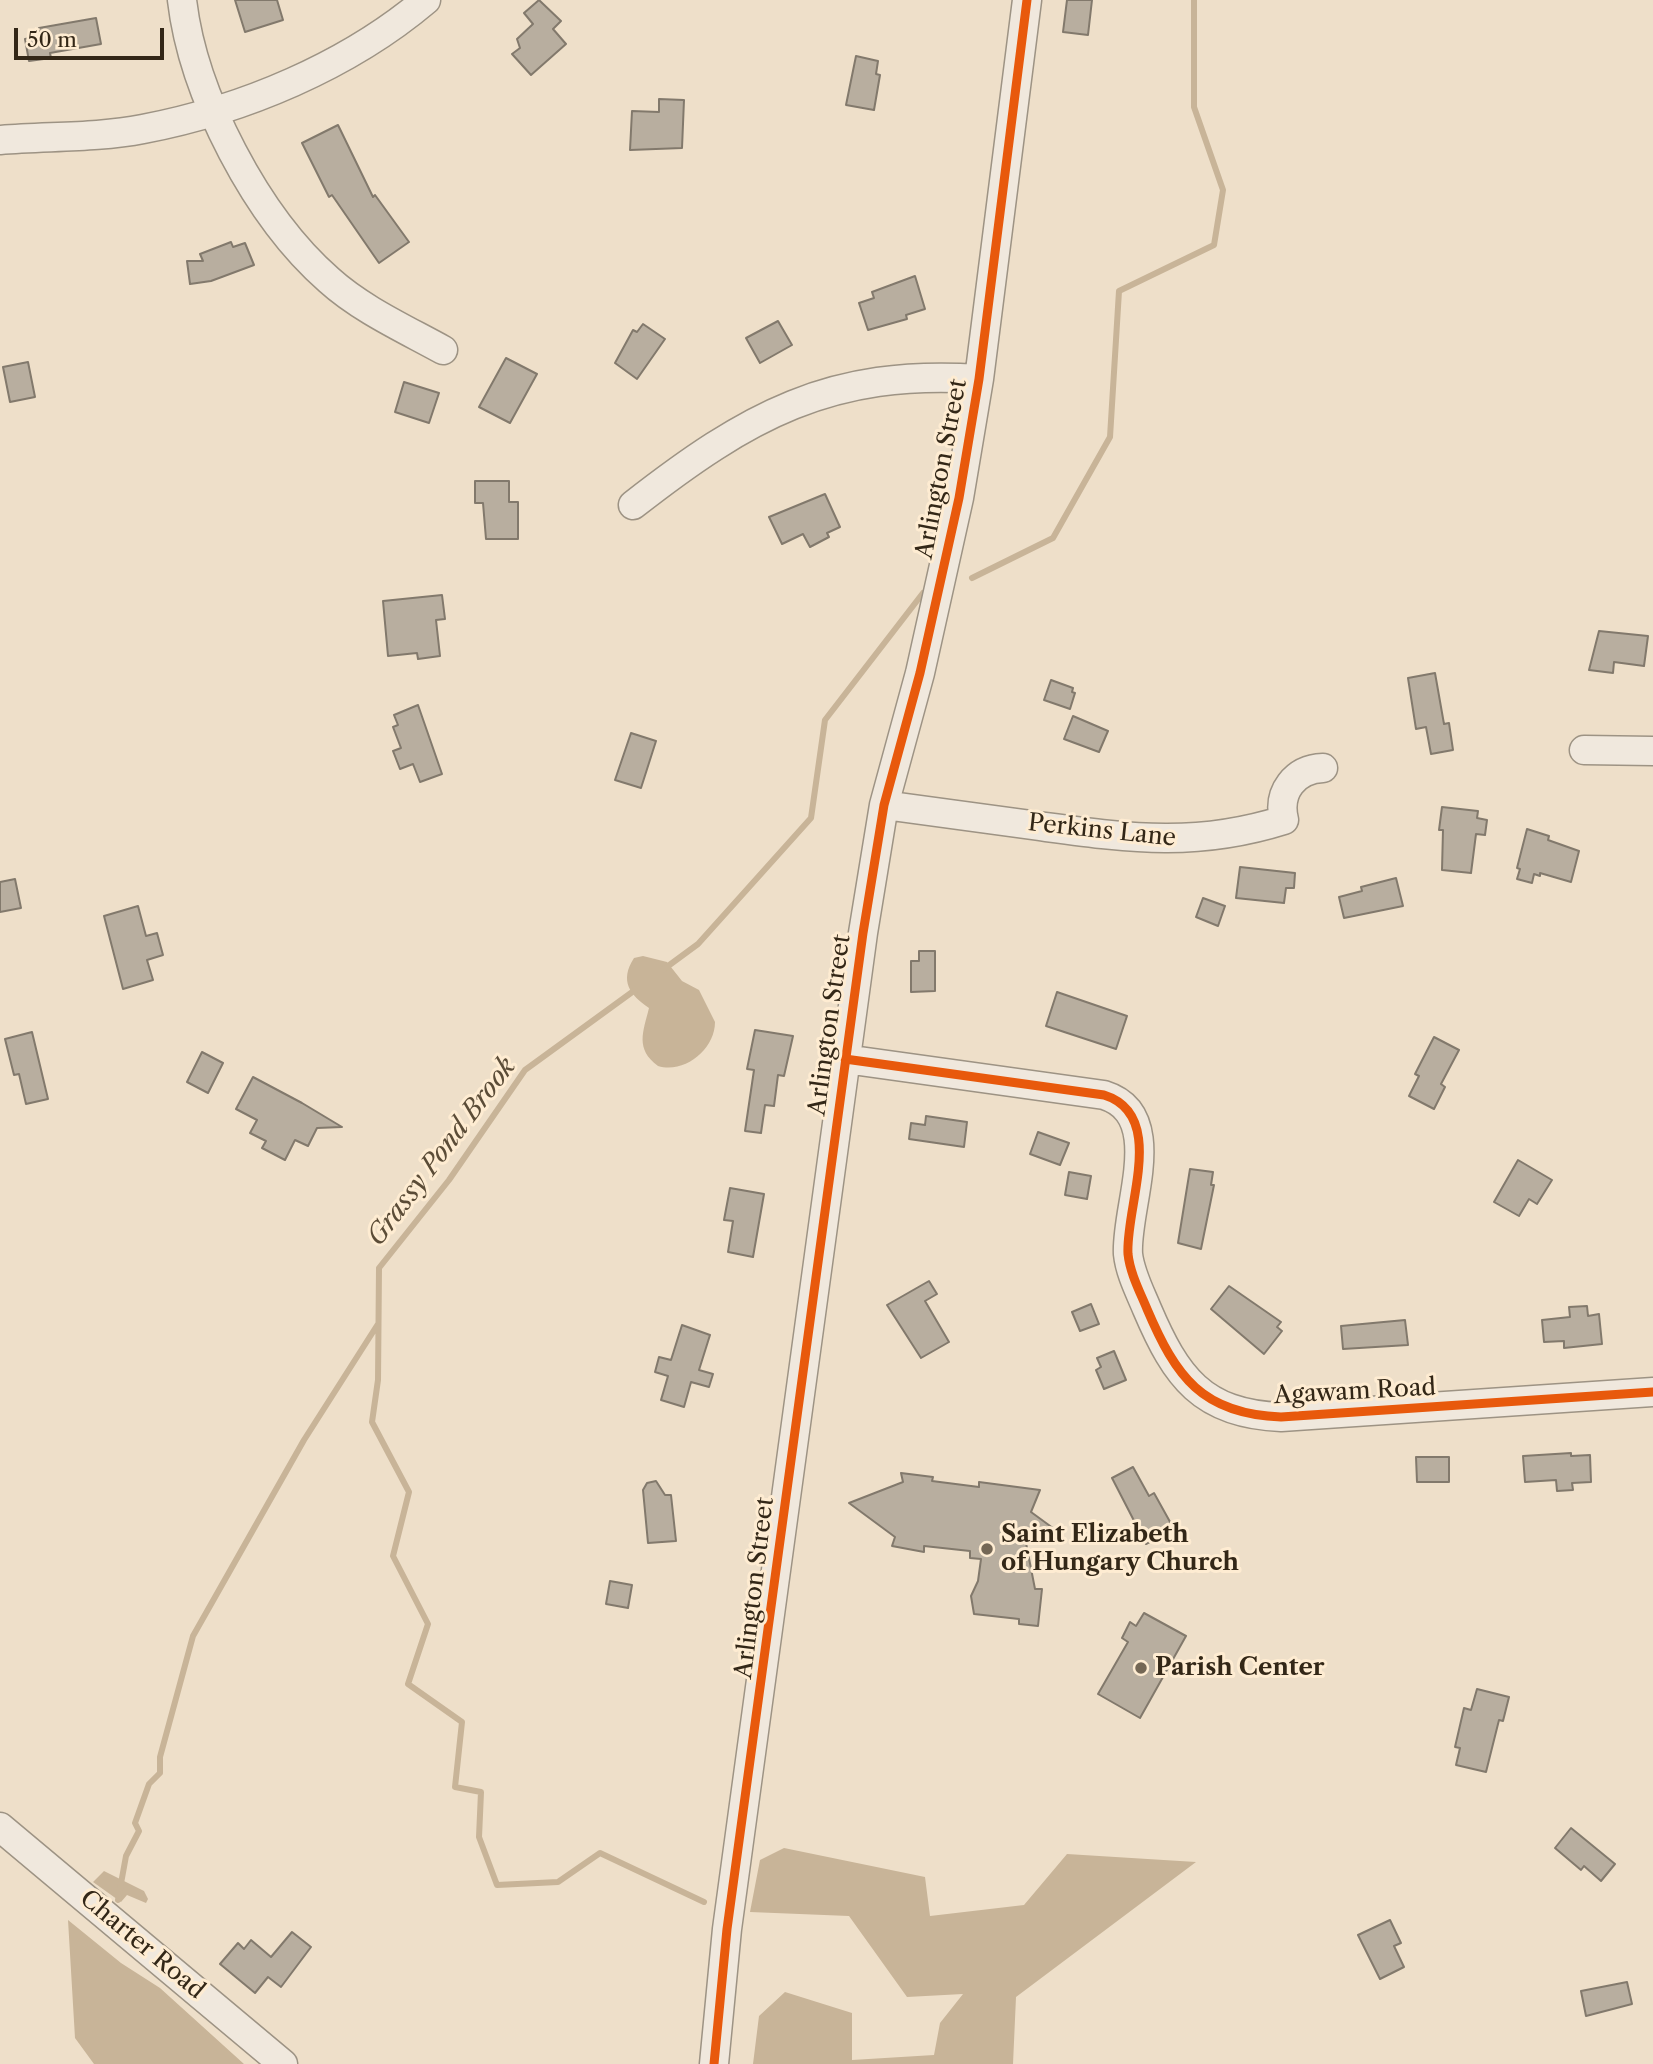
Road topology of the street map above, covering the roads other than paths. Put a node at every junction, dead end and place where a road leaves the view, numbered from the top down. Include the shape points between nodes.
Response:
1 (182, 0) edge
2 (426, 0) edge
3 (1027, 0) edge
4 (214, 111) junction
5 (0, 140) edge
6 (443, 350) dead end
7 (979, 379) junction
8 (633, 505) dead end
9 (1584, 750) dead end
10 (1653, 751) edge
11 (1323, 768) dead end
12 (884, 805) junction
13 (845, 1059) junction
14 (1653, 1392) edge
15 (0, 1827) edge
16 (282, 2064) edge
17 (714, 2064) edge

1 - 4 street via 194,57
2 - 4 street via 354,51
3 - 7 street, Arlington Street
4 - 5 street via 142,129
4 - 6 street via 263,201 295,246 331,282
7 - 8 street via 884,379 808,397 736,433
7 - 12 street, Arlington Street via 959,498 920,673
9 - 10 street
11 - 12 street, Perkins Lane via 1299,775 1287,787 1282,803 1284,820 1183,840 1126,838
12 - 13 street, Arlington Street
13 - 14 street, Agawam Road via 1104,1095 1123,1103 1140,1143 1128,1244 1132,1272 1161,1343 1179,1371 1199,1393 1228,1410 1281,1418
13 - 17 street, Arlington Street via 727,1929
15 - 16 street, Charter Road

